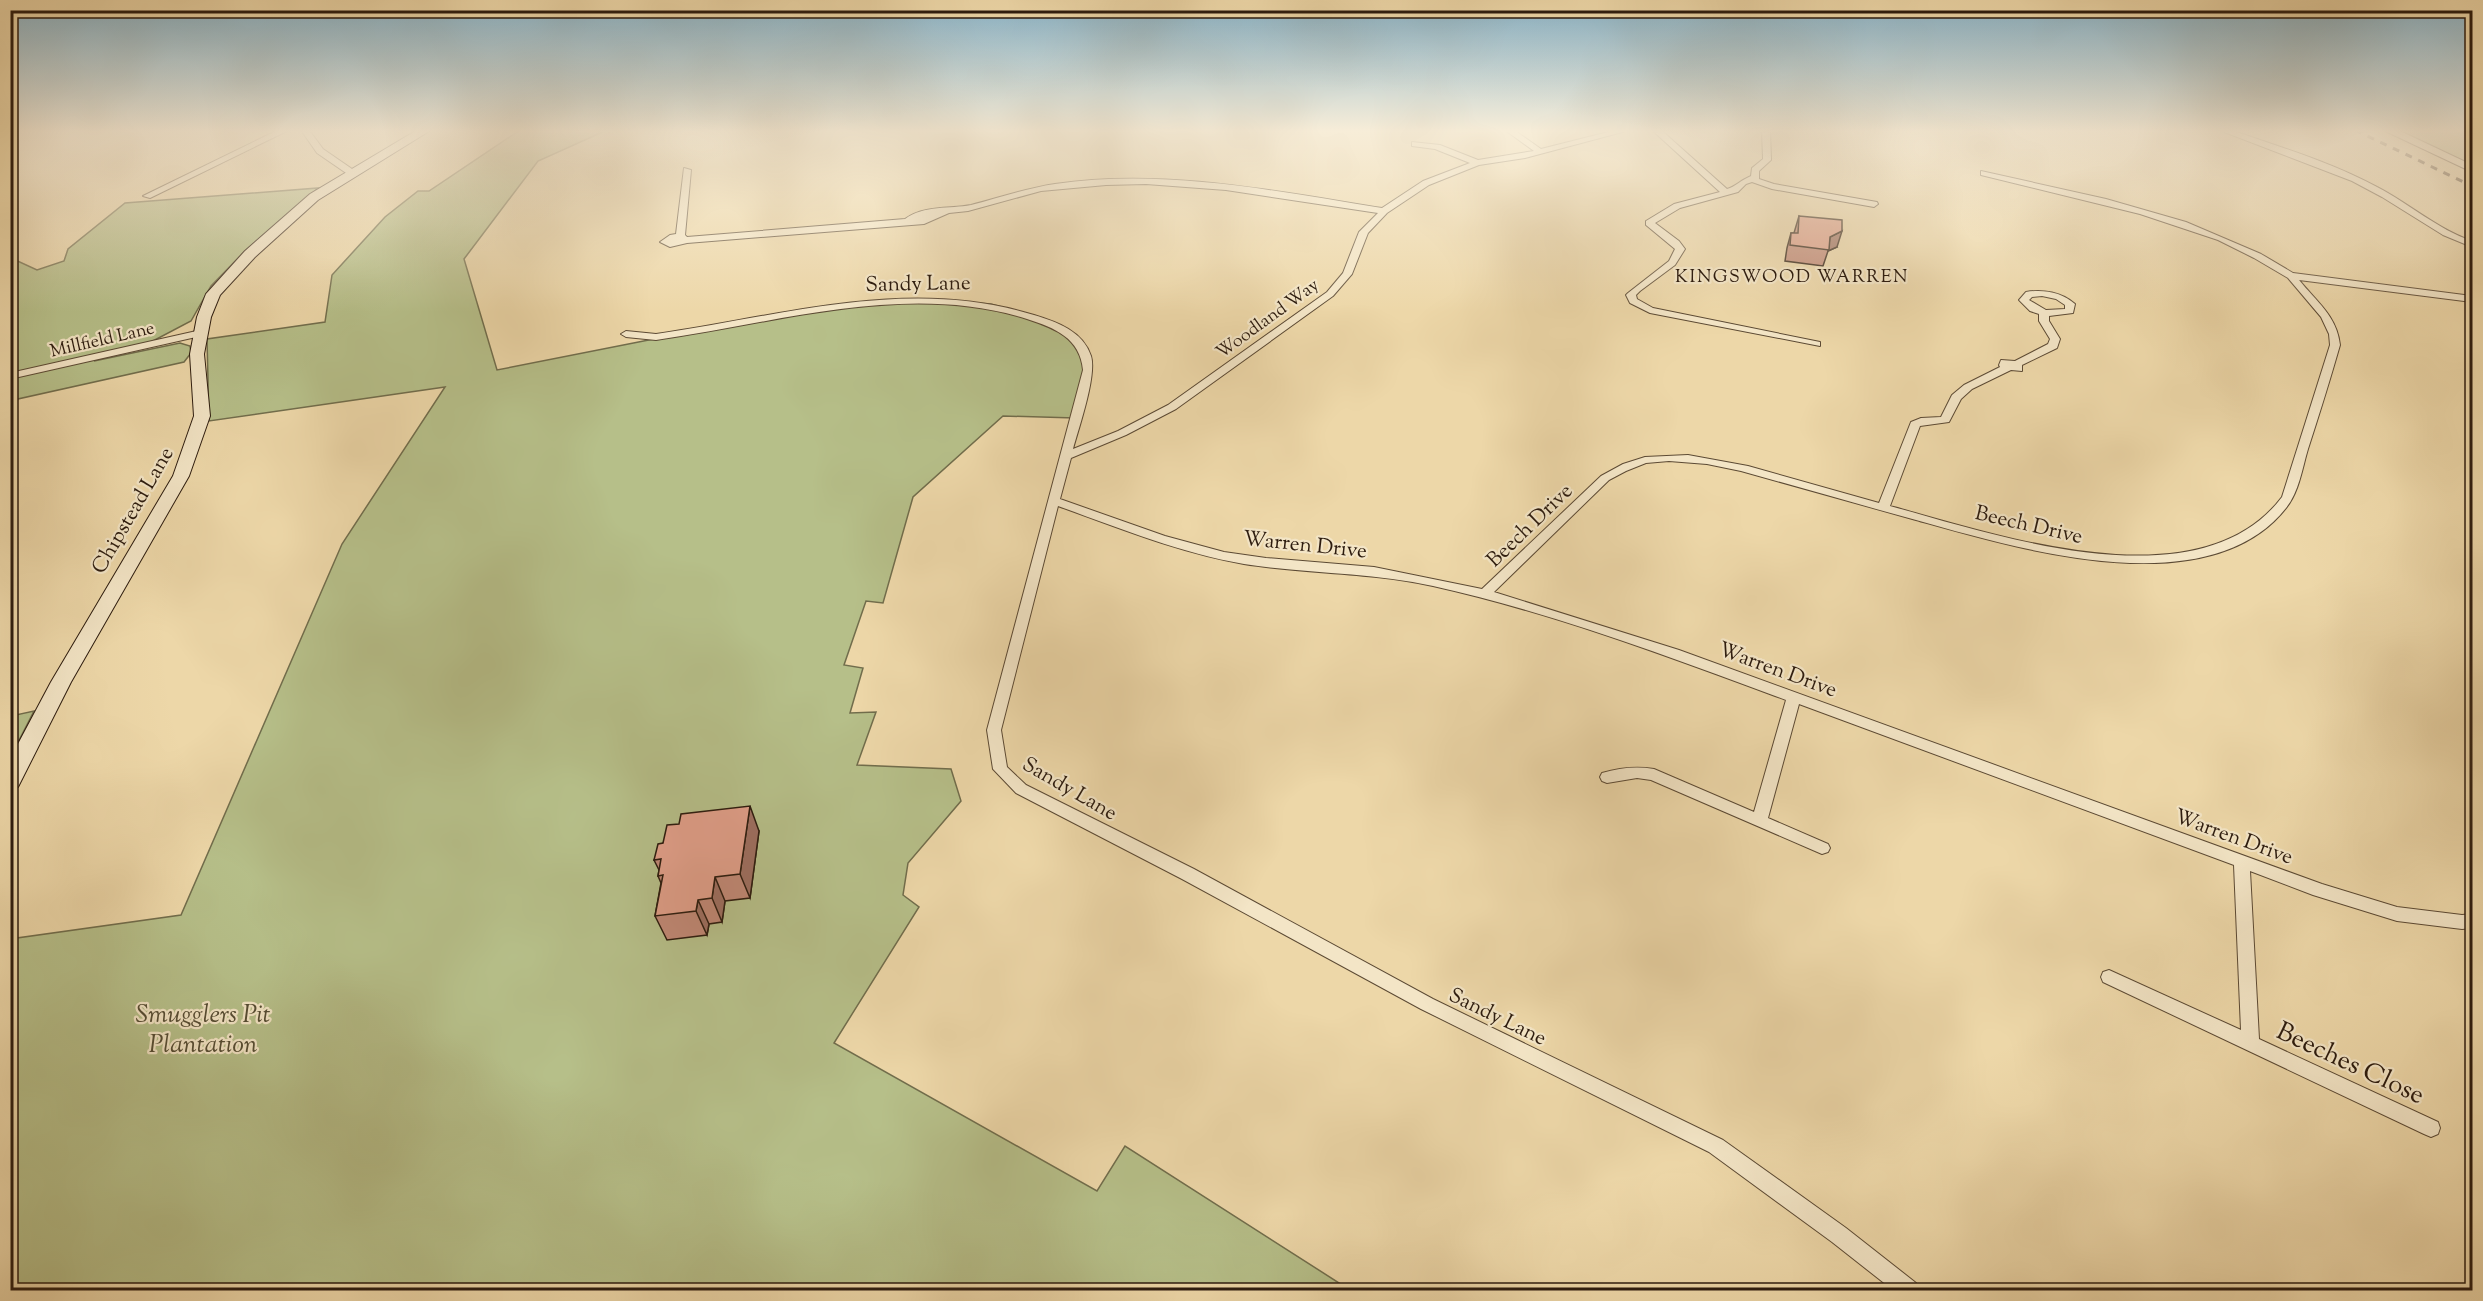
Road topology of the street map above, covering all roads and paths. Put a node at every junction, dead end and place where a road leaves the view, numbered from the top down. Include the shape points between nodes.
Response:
1 (158, 191) edge
2 (327, 191) edge
3 (686, 191) edge
4 (1036, 191) edge
5 (1253, 191) edge
6 (1414, 191) edge
7 (1724, 191) joint
8 (1727, 191) edge
9 (1792, 191) edge
10 (2055, 191) edge
11 (2375, 191) edge
12 (147, 196) dead end
13 (1874, 204) dead end
14 (1384, 211) junction
15 (2472, 244) edge
16 (2291, 276) junction
17 (2472, 299) edge
18 (2044, 313) dead end
19 (1754, 332) junction
20 (201, 333) junction
21 (626, 334) dead end
22 (1816, 344) dead end
23 (1749, 345) dead end
24 (10, 376) edge
25 (1068, 455) junction
26 (1056, 501) junction
27 (1883, 508) junction
28 (1485, 594) junction
29 (1794, 697) junction
30 (1607, 777) dead end
31 (10, 781) edge
32 (1760, 819) junction
33 (1822, 848) dead end
34 (2242, 862) junction
35 (2472, 921) edge
36 (2109, 977) dead end
37 (2250, 1043) junction
38 (2431, 1128) dead end
39 (1909, 1290) edge

1 - 12 street
2 - 20 street, Chipstead Lane via 296,212 223,281 213,294
3 - 4 street via 683,238 924,221
5 - 14 street
6 - 14 street, Woodland Way
7 - 8 street
7 - 19 street via 1677,206 1649,223 1676,243 1680,249 1678,257 1631,295 1640,307
9 - 13 street via 1848,204
10 - 16 street via 2206,233 2259,256
11 - 15 street via 2447,234
14 - 25 street, Woodland Way via 1364,232 1347,274 1330,294 1172,407
16 - 17 street
16 - 27 street, Beech Drive via 2320,308 2332,328 2335,345 2288,497 2279,511 2252,532 2221,547 2167,558 2080,557 2051,553
18 - 27 street via 2044,321 2055,339 2053,346 1968,387 1956,397 1945,420 1915,424
19 - 22 street
19 - 23 street
20 - 24 street, Millfield Lane
20 - 31 street, Chipstead Lane via 197,354 202,416 181,476 61,682
21 - 25 street, Sandy Lane via 656,337 838,307 935,300 1011,309 1062,328 1081,343 1087,354 1088,370
25 - 26 street, Sandy Lane
26 - 28 street, Warren Drive via 1222,556 1268,564 1355,568
26 - 39 street, Sandy Lane via 994,730 1000,769 1009,780 1046,804 1188,874 1426,1004 1716,1146
27 - 28 street, Beech Drive via 1740,467 1680,458 1652,459 1627,465 1605,478
28 - 29 street, Warren Drive via 1674,653
29 - 32 street
29 - 34 street, Warren Drive
30 - 32 street via 1637,772 1654,775
32 - 33 street
34 - 35 street, Warren Drive via 2397,915
34 - 37 street, Beeches Close
36 - 37 street, Beeches Close
37 - 38 street, Beeches Close

